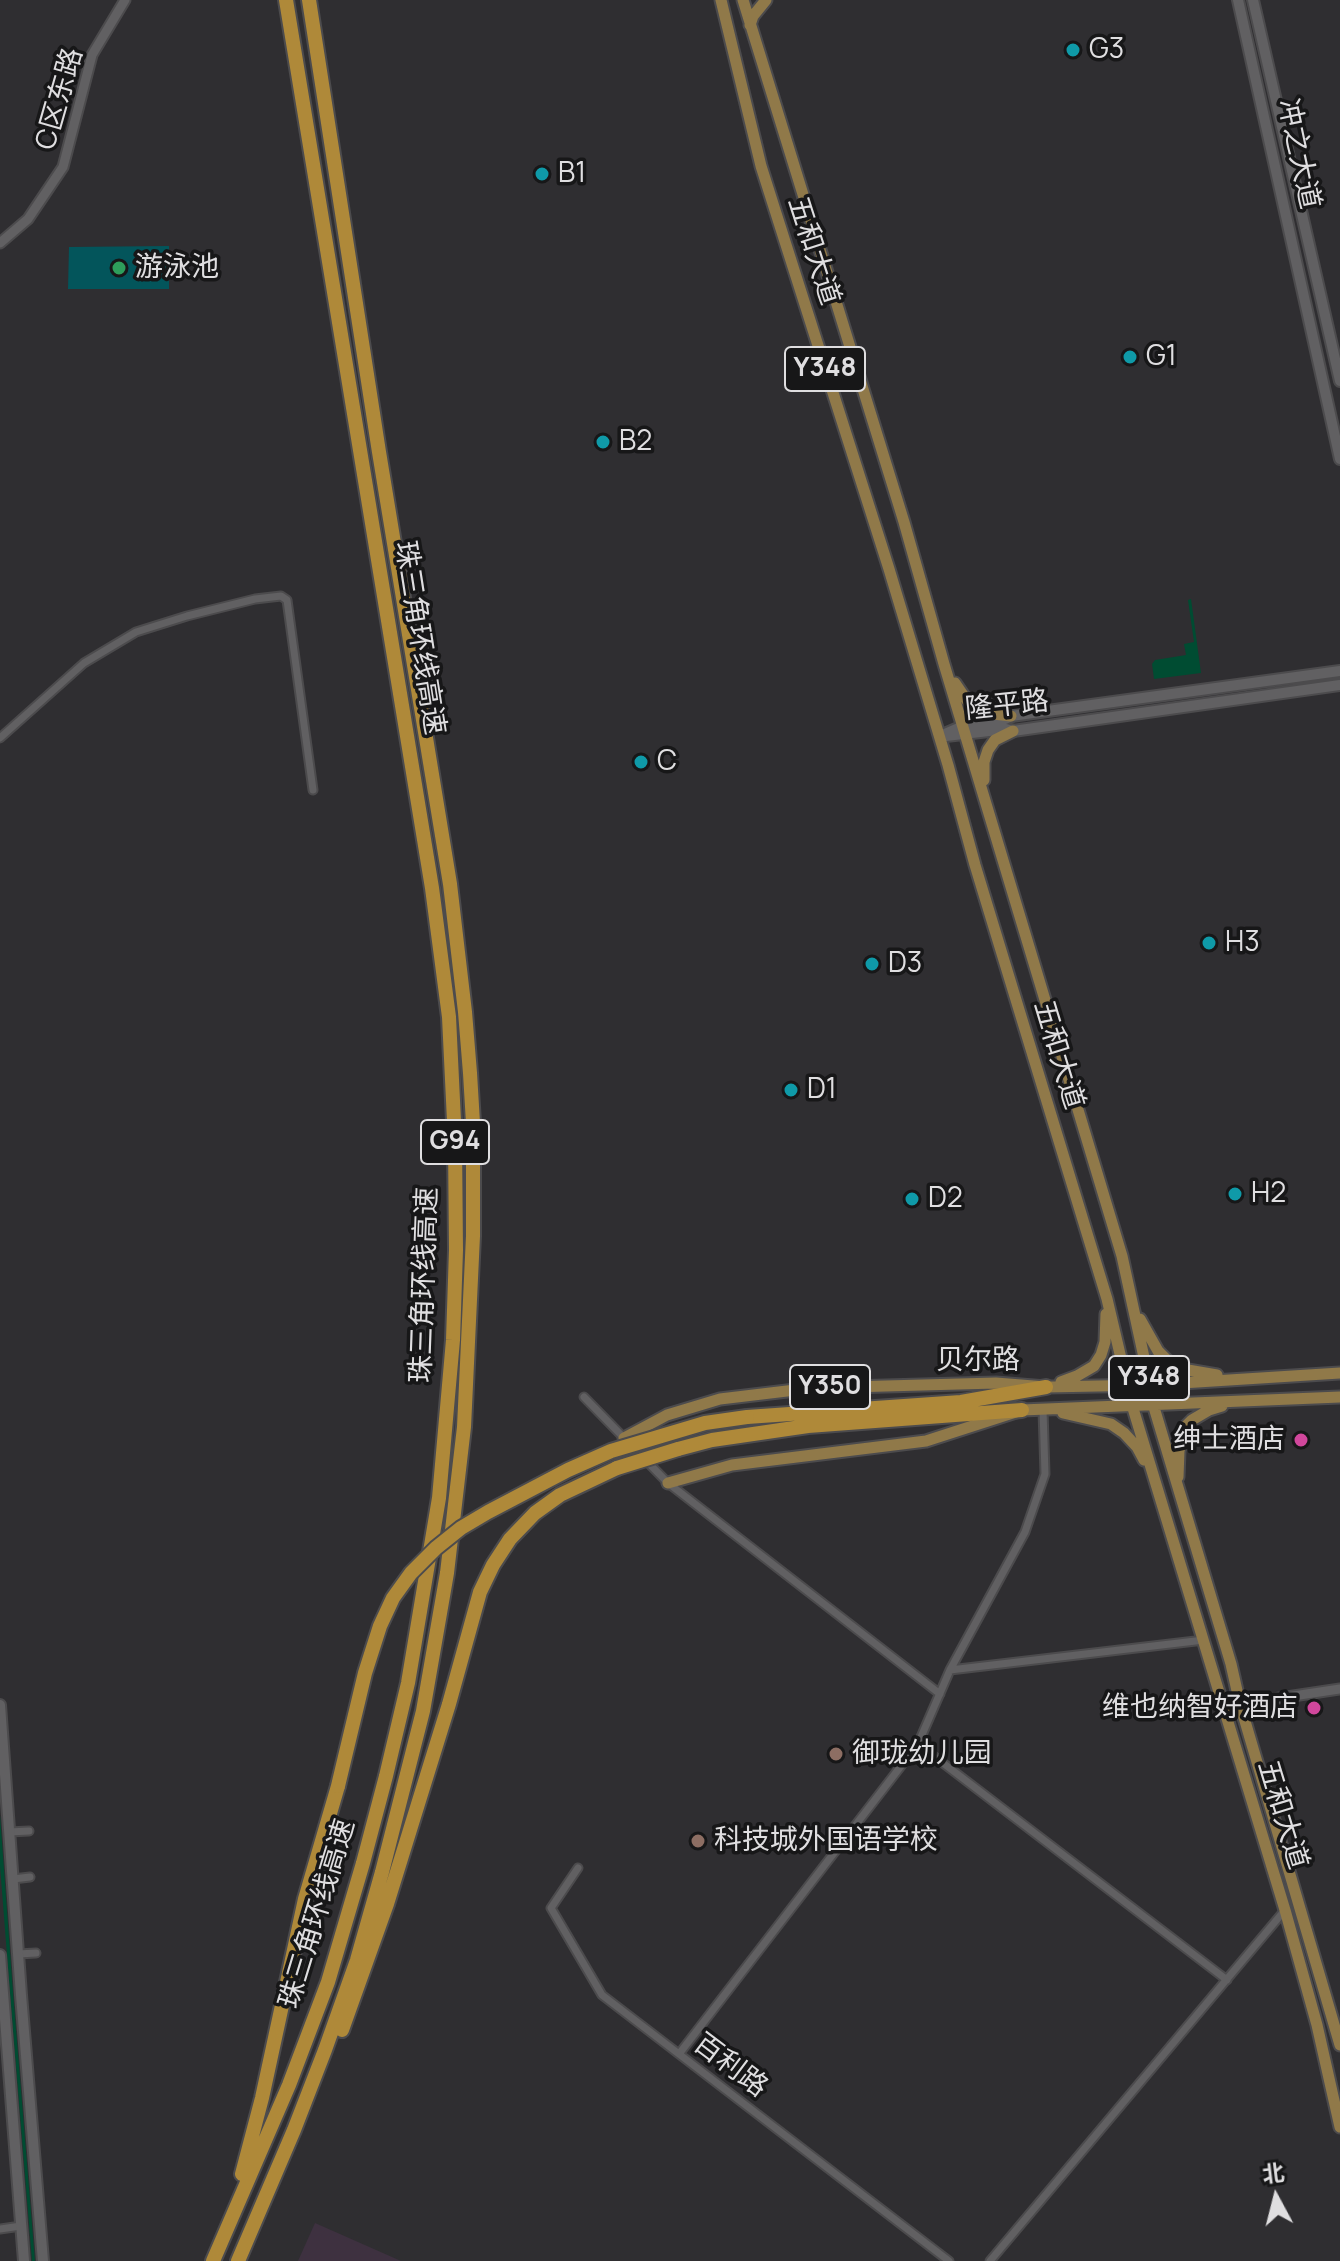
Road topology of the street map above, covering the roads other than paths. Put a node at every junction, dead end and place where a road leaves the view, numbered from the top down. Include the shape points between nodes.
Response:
1 (125, 0) edge
2 (286, 0) edge
3 (309, 0) edge
4 (721, 0) edge
5 (743, 0) edge
6 (766, 0) edge
7 (1238, 0) edge
8 (1253, 0) edge
9 (750, 26) junction
10 (0, 243) edge
11 (1340, 381) edge
12 (1340, 459) edge
13 (944, 664) junction
14 (1338, 670) edge
15 (1340, 687) edge
16 (1011, 716) junction
17 (964, 730) junction
18 (1013, 731) junction
19 (940, 736) junction
20 (0, 738) edge
21 (313, 790) dead end
22 (984, 796) junction
23 (1107, 1299) junction
24 (1132, 1303) junction
25 (1340, 1373) edge
26 (1250, 1379) junction
27 (1128, 1383) junction
28 (1150, 1385) junction
29 (1046, 1387) junction
30 (584, 1397) dead end
31 (1340, 1397) edge
32 (1245, 1401) junction
33 (1153, 1404) junction
34 (1132, 1405) junction
35 (1022, 1410) junction
36 (1043, 1410) junction
37 (624, 1438) junction
38 (1156, 1481) junction
39 (668, 1483) junction
40 (1177, 1486) junction
41 (1204, 1640) junction
42 (950, 1670) junction
43 (1340, 1689) edge
44 (940, 1694) junction
45 (1240, 1704) junction
46 (0, 1705) edge
47 (918, 1744) junction
48 (29, 1831) dead end
49 (9, 1832) junction
50 (578, 1868) dead end
51 (30, 1877) dead end
52 (13, 1879) junction
53 (1285, 1910) junction
54 (36, 1953) dead end
55 (18, 1954) junction
56 (0, 1955) edge
57 (1227, 1980) junction
58 (2, 1994) edge
59 (1337, 2020) edge
60 (1340, 2045) edge
61 (679, 2054) junction
62 (6, 2101) edge
63 (1340, 2127) edge
64 (289, 2142) junction
65 (229, 2222) junction
66 (21, 2226) junction
67 (0, 2229) edge
68 (24, 2261) edge
69 (43, 2261) edge
70 (213, 2261) edge
71 (238, 2261) edge
72 (949, 2261) edge
73 (990, 2261) edge

1 - 10 street, C区东路 via 92,55 63,167 28,219
2 - 65 highway, 珠三角环线高速 / G94 via 432,888 449,1017 456,1250 439,1498 408,1683 328,1982
3 - 64 highway, 珠三角环线高速 / G94 via 450,884 470,1073 473,1236 461,1454 423,1711 357,1960
4 - 19 main road, 五和大道 / Y348 via 766,183
5 - 9 main road, 五和大道 / Y348
6 - 9 main road
7 - 12 main road, 冲之大道
8 - 11 main road, 冲之大道
9 - 13 main road, 五和大道 / Y348
13 - 16 main road via 972,708
13 - 17 main road, 五和大道 / Y348
14 - 16 main road, 隆平路
15 - 18 main road, 隆平路
16 - 17 main road, 隆平路
17 - 18 main road, 隆平路
17 - 19 main road, 隆平路
17 - 22 main road, 五和大道 / Y348
18 - 22 main road via 988,750
19 - 23 main road, 五和大道 / Y348
20 - 21 street via 84,663 136,632 281,596 287,600
22 - 24 main road, 五和大道 / Y348
23 - 27 main road, 五和大道 / Y348
23 - 29 main road via 1105,1342 1094,1366
24 - 26 main road via 1170,1363 1200,1374
24 - 28 main road, 五和大道 / Y348
25 - 26 main road, 贝尔路 / Y350
26 - 28 main road, 贝尔路 / Y350
27 - 28 main road, 贝尔路 / Y350
27 - 29 main road, 贝尔路 / Y350
27 - 34 main road, 五和大道 / Y348
28 - 33 main road, 五和大道 / Y348
29 - 37 main road, 贝尔路 / Y350 via 996,1383 812,1388 735,1397 667,1415
29 - 65 highway, bridge via 945,1403 705,1423 611,1451 557,1476 461,1528 411,1573 380,1626 365,1673
30 - 37 street
31 - 32 main road, 贝尔路 / Y350
32 - 33 main road, 贝尔路 / Y350
32 - 40 main road via 1209,1410 1184,1428
33 - 34 main road, 贝尔路 / Y350
33 - 40 main road, 五和大道 / Y348
34 - 36 main road, 贝尔路 / Y350
34 - 38 main road, 五和大道 / Y348
35 - 36 main road, 贝尔路 / Y350
35 - 39 main road, 贝尔路 / Y350 via 926,1441 732,1465
35 - 64 highway, bridge via 808,1426 712,1440 617,1468 535,1513 493,1565 475,1607 369,1958 333,2052
36 - 38 main road via 1111,1424 1137,1447
36 - 42 street via 1045,1474 1025,1532
37 - 39 street
38 - 41 main road, 五和大道 / Y348
39 - 44 street
40 - 45 main road, 五和大道 / Y348
41 - 42 street
41 - 53 main road, 五和大道 / Y348
42 - 44 street
43 - 45 street
44 - 47 street
45 - 59 main road, 五和大道 / Y348
46 - 49 main road
47 - 57 street
47 - 61 street
48 - 49 street
49 - 52 main road
50 - 61 street, 百利路 via 551,1908 602,1995
51 - 52 street
52 - 55 main road
53 - 57 street
53 - 63 main road, 五和大道 / Y348
54 - 55 street
55 - 69 main road
56 - 58 main road
57 - 73 street
58 - 62 main road
59 - 60 main road, 五和大道 / Y348
61 - 72 street, 百利路
62 - 66 main road
64 - 71 highway, 珠三角环线高速 / G94
65 - 70 highway, 珠三角环线高速 / G94
66 - 67 street
66 - 68 main road

